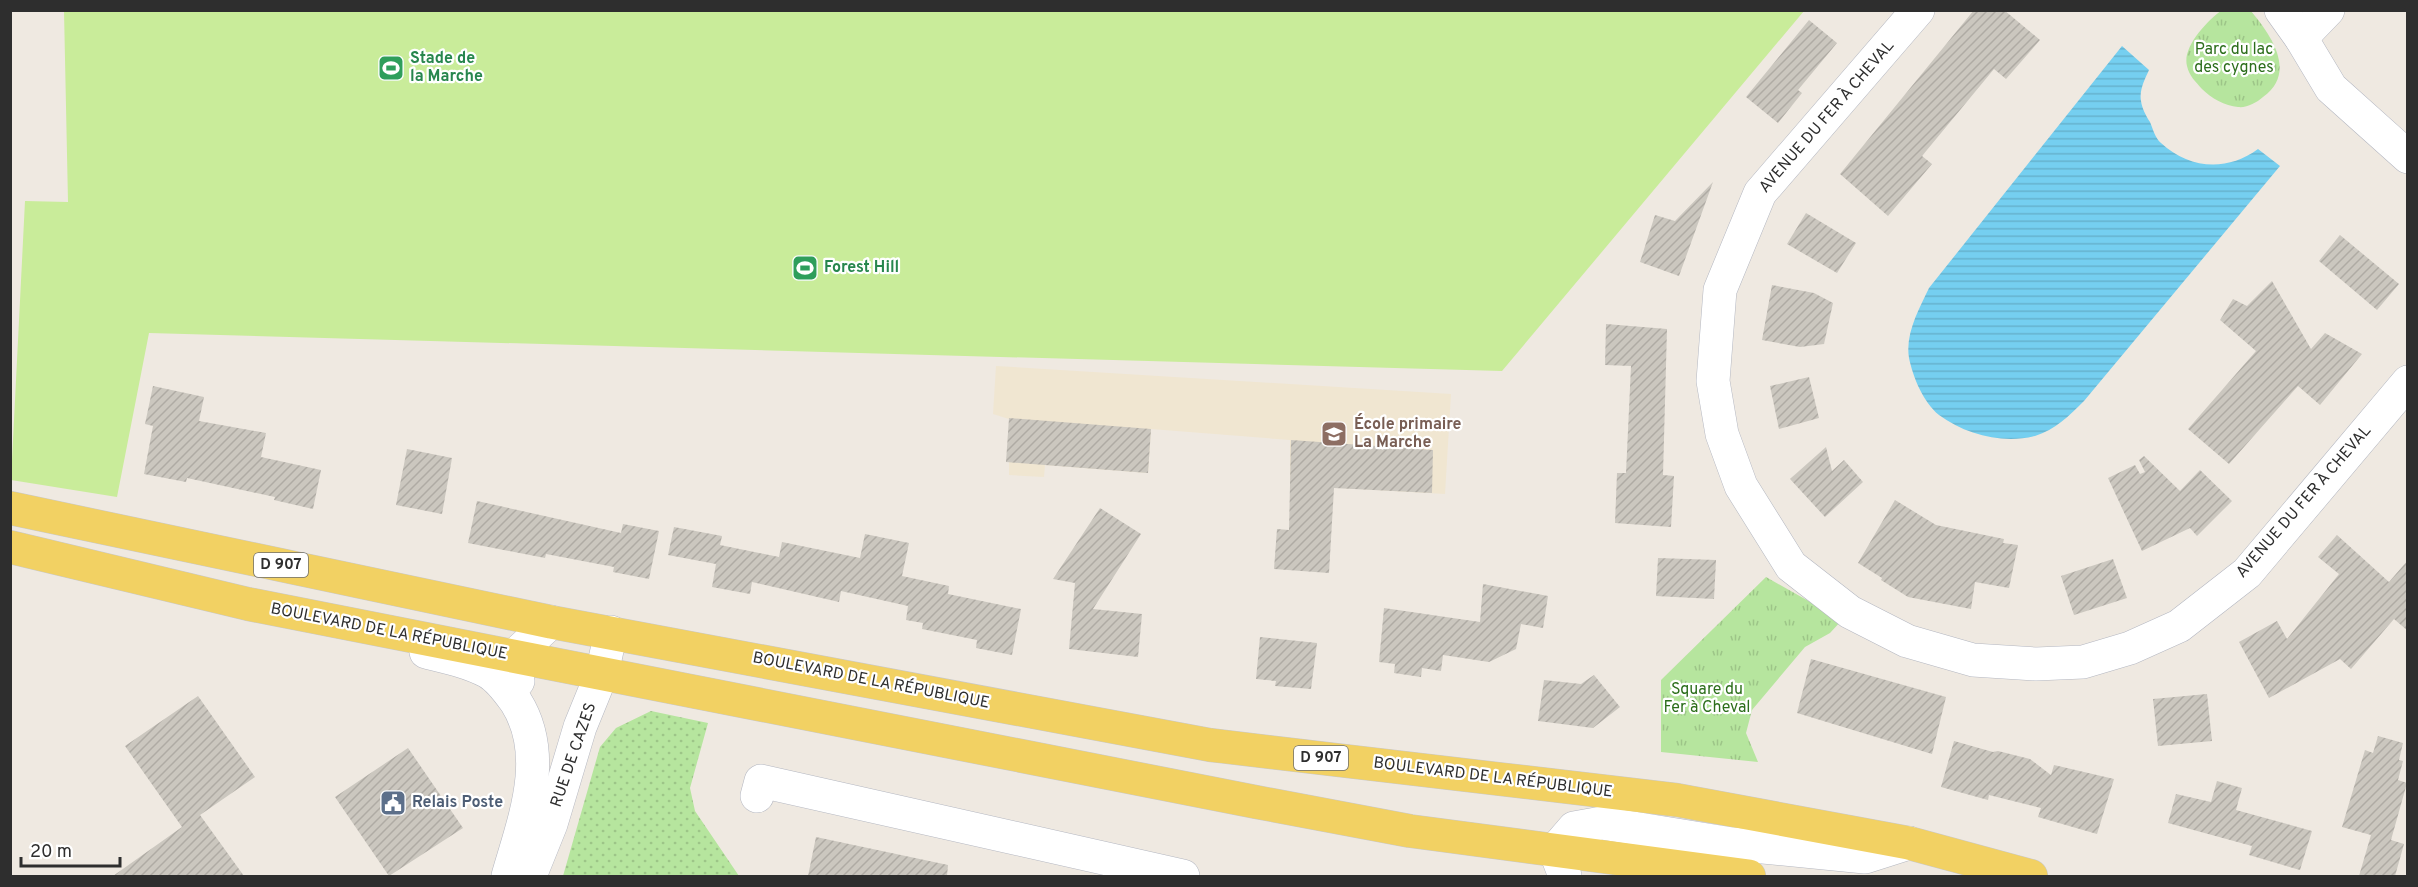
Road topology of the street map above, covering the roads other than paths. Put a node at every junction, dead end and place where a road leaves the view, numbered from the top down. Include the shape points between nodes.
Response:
1 (1918, 10) edge
2 (2281, 10) edge
3 (2328, 10) edge
4 (2301, 38) junction
5 (2408, 157) edge
6 (2408, 382) edge
7 (10, 508) edge
8 (10, 547) edge
9 (551, 622) junction
10 (366, 628) junction
11 (611, 632) junction
12 (514, 656) junction
13 (602, 673) junction
14 (524, 715) junction
15 (757, 796) dead end
16 (1739, 811) junction
17 (1909, 843) junction
18 (1560, 863) edge
19 (1733, 868) edge
20 (508, 876) edge
21 (530, 876) edge
22 (1183, 876) edge
23 (2031, 876) edge

1 - 6 street, AVENUE DU FER À CHEVAL via 1760,193 1720,290 1713,381 1722,434 1741,486 1791,566 1850,612 1907,641 1973,660 2083,662 2130,648 2179,626 2247,573
2 - 4 street
3 - 4 street
4 - 5 street via 2331,88
7 - 9 main road, BOULEVARD DE LA RÉPUBLIQUE / D 907
8 - 10 main road, BOULEVARD DE LA RÉPUBLIQUE
9 - 11 main road, BOULEVARD DE LA RÉPUBLIQUE / D 907
9 - 12 street
10 - 12 main road, BOULEVARD DE LA RÉPUBLIQUE
10 - 14 street, RUE DE CAZES via 489,672 505,686
11 - 13 street, RUE DE CAZES
11 - 16 main road, BOULEVARD DE LA RÉPUBLIQUE / D 907 via 1210,745 1677,800
12 - 13 main road, BOULEVARD DE LA RÉPUBLIQUE
12 - 14 street
13 - 18 main road, BOULEVARD DE LA RÉPUBLIQUE
13 - 21 street, RUE DE CAZES
14 - 20 street, RUE DE CAZES via 533,751 533,779
15 - 22 street via 760,781
16 - 17 main road, BOULEVARD DE LA RÉPUBLIQUE / D 907
16 - 19 street
17 - 19 street, BOULEVARD DE LA RÉPUBLIQUE via 1865,857
17 - 23 main road, BOULEVARD DE LA RÉPUBLIQUE / D 907
18 - 19 main road, BOULEVARD DE LA RÉPUBLIQUE

